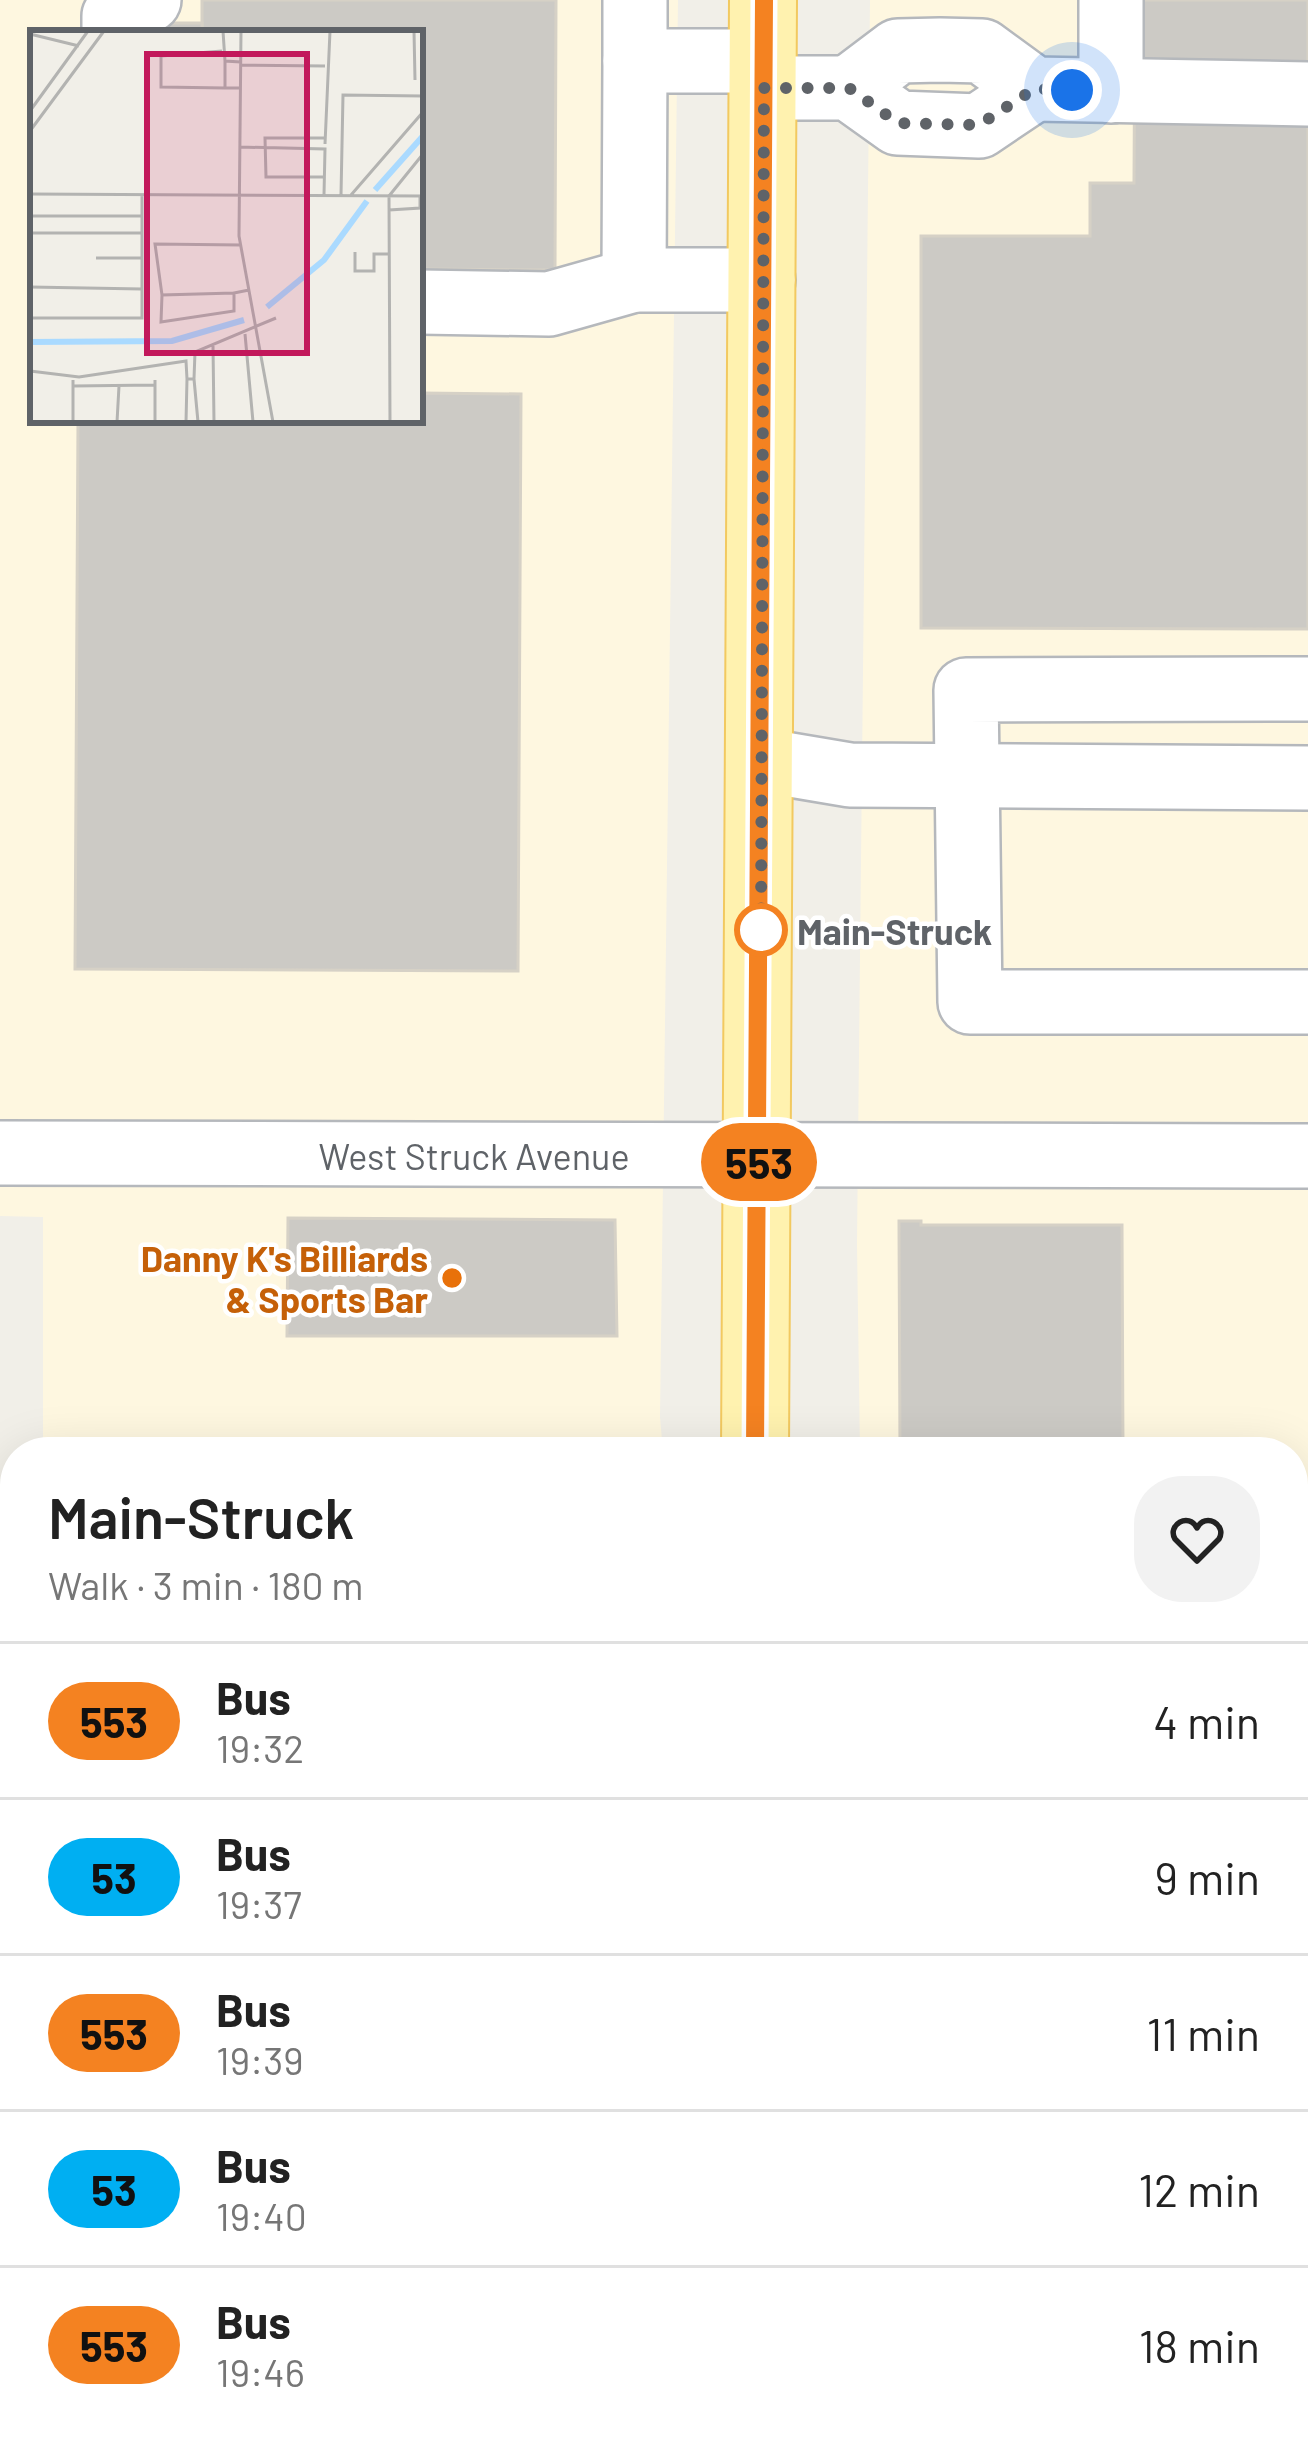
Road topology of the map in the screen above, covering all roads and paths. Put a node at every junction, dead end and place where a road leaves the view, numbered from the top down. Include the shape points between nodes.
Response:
1 (149, 0) edge
2 (1112, 0) edge
3 (114, 30) edge
4 (635, 30) edge
5 (764, 50) edge
6 (1111, 91) junction
7 (1308, 94) edge
8 (634, 280) junction
9 (763, 280) junction
10 (423, 302) edge
11 (1308, 689) edge
12 (761, 760) junction
13 (968, 776) junction
14 (1308, 778) edge
15 (1308, 1002) edge
16 (0, 1153) edge
17 (759, 1156) junction
18 (1308, 1156) edge
19 (755, 1437) edge

1 - 3 street via 114,16
2 - 6 street
4 - 5 street
4 - 8 street
5 - 6 street via 849,88 898,123 979,125 1034,89
5 - 9 main road
6 - 7 street
8 - 9 street
8 - 10 street via 549,304
9 - 12 main road
11 - 13 street via 966,690
12 - 13 street via 850,775
12 - 17 main road
13 - 14 street
13 - 15 street via 970,1002
16 - 17 street, West Struck Avenue
17 - 18 street, West Struck Avenue
17 - 19 main road

